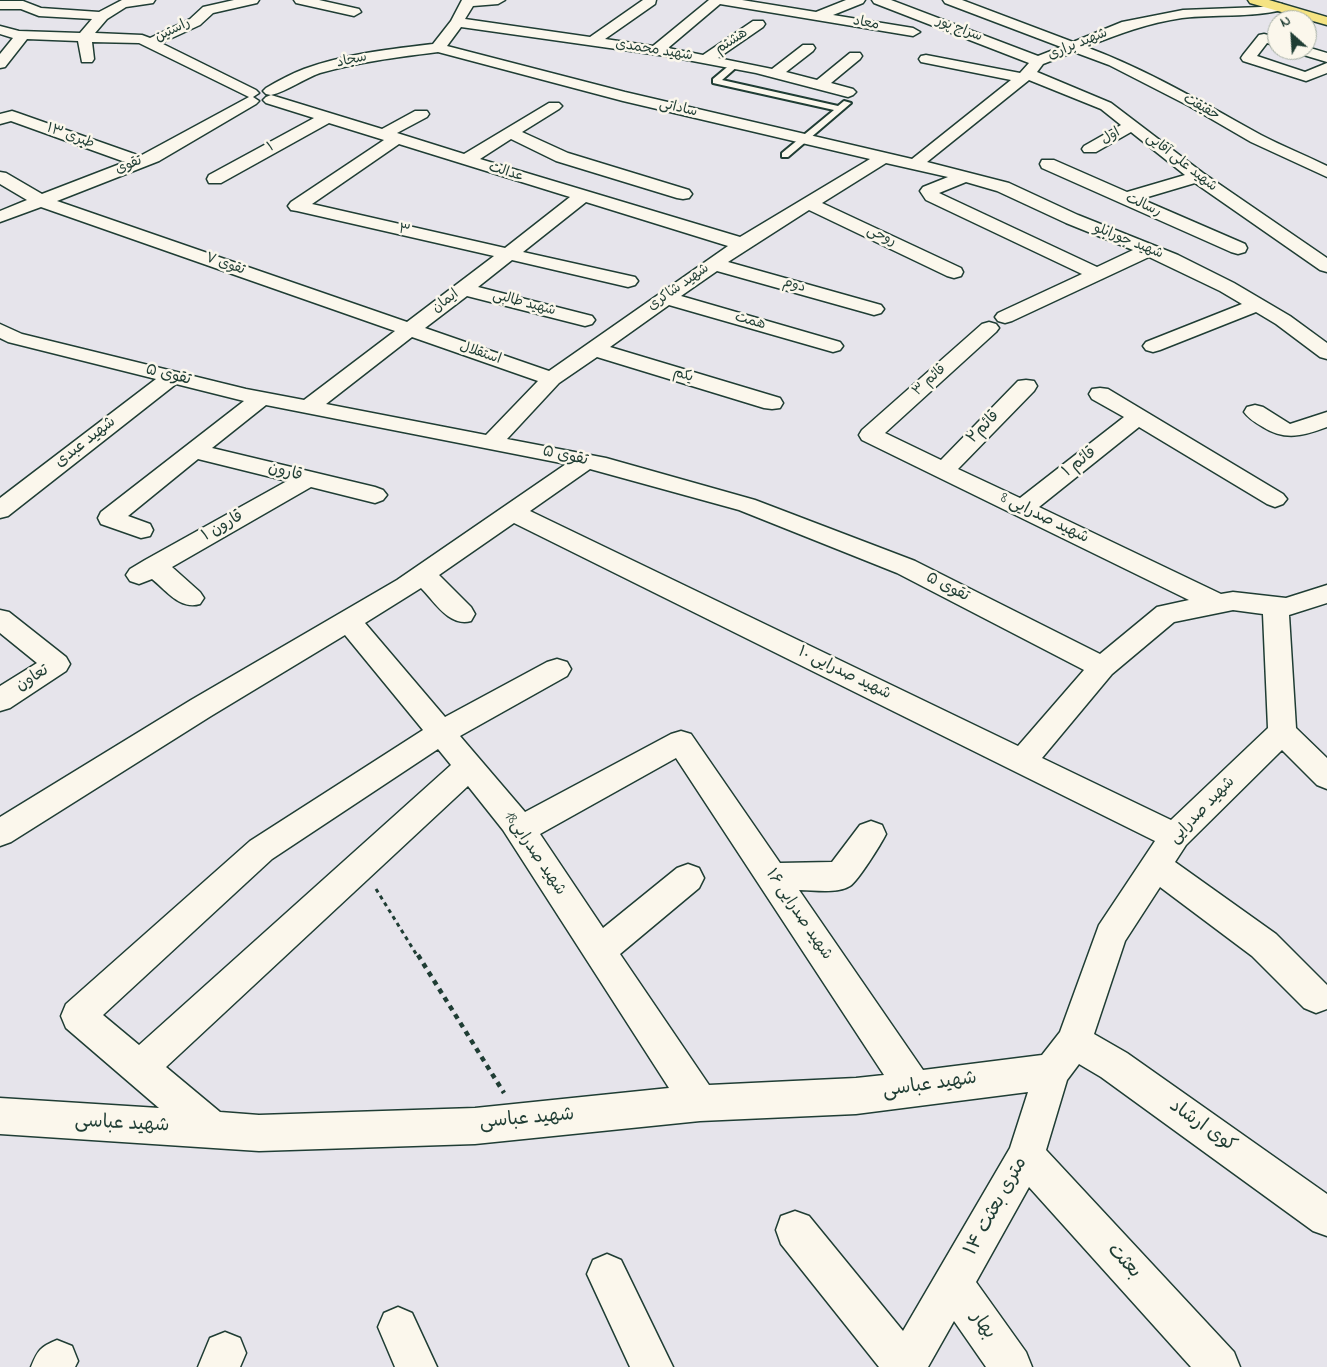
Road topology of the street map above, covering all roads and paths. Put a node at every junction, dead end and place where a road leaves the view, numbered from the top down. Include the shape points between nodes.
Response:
1 (41, 0) edge
2 (148, 0) edge
3 (252, 0) edge
4 (300, 0) edge
5 (498, 0) edge
6 (650, 0) edge
7 (718, 0) edge
8 (820, 0) edge
9 (858, 0) edge
10 (879, 0) edge
11 (950, 0) edge
12 (1255, 0) edge
13 (469, 1) edge
14 (1283, 3) edge
15 (23, 5) junction
16 (0, 6) edge
17 (841, 7) junction
18 (1327, 11) edge
19 (354, 12) dead end
20 (102, 16) junction
21 (818, 16) junction
22 (1327, 21) edge
23 (457, 22) junction
24 (758, 24) dead end
25 (0, 30) edge
26 (913, 32) dead end
27 (22, 36) junction
28 (84, 37) junction
29 (1267, 39) edge
30 (592, 42) junction
31 (150, 43) junction
32 (368, 43) dead end
33 (1073, 45) junction
34 (440, 48) junction
35 (808, 48) dead end
36 (656, 51) junction
37 (387, 55) junction
38 (856, 56) dead end
39 (87, 59) dead end
40 (926, 59) dead end
41 (705, 60) junction
42 (0, 64) edge
43 (735, 65) junction
44 (1327, 67) edge
45 (1030, 71) junction
46 (774, 74) junction
47 (820, 85) junction
48 (271, 96) junction
49 (251, 97) junction
50 (848, 97) joint
51 (554, 106) dead end
52 (839, 109) junction
53 (421, 114) dead end
54 (326, 118) junction
55 (0, 119) edge
56 (1132, 125) junction
57 (510, 133) junction
58 (389, 137) junction
59 (807, 138) junction
60 (1090, 149) dead end
61 (785, 155) dead end
62 (884, 157) junction
63 (466, 160) junction
64 (140, 162) junction
65 (914, 164) junction
66 (1048, 164) dead end
67 (1327, 172) edge
68 (965, 176) junction
69 (1197, 177) junction
70 (0, 178) edge
71 (215, 179) dead end
72 (683, 194) dead end
73 (582, 196) junction
74 (1126, 198) junction
75 (41, 201) junction
76 (808, 203) junction
77 (0, 217) edge
78 (1279, 232) junction
79 (742, 244) junction
80 (1238, 248) junction
81 (1148, 250) junction
82 (509, 254) junction
83 (714, 264) junction
84 (1327, 266) edge
85 (1188, 268) junction
86 (954, 272) dead end
87 (1098, 274) junction
88 (628, 282) dead end
89 (464, 289) junction
90 (666, 298) junction
91 (1256, 305) junction
92 (874, 309) dead end
93 (585, 320) dead end
94 (409, 330) junction
95 (5, 338) edge
96 (833, 346) dead end
97 (1153, 346) dead end
98 (594, 349) junction
99 (1327, 353) edge
100 (172, 377) junction
101 (552, 379) junction
102 (1026, 386) dead end
103 (1100, 394) dead end
104 (262, 398) junction
105 (772, 403) dead end
106 (308, 407) junction
107 (1255, 412) dead end
108 (1138, 417) junction
109 (1327, 419) edge
110 (870, 435) joint
111 (492, 442) junction
112 (194, 451) junction
113 (586, 461) junction
114 (943, 470) junction
115 (308, 479) junction
116 (375, 495) dead end
117 (1275, 499) dead end
118 (1022, 508) junction
119 (0, 510) edge
120 (512, 512) junction
121 (141, 530) dead end
122 (423, 574) junction
123 (1327, 594) edge
124 (191, 598) dead end
125 (1219, 604) junction
126 (1276, 606) junction
127 (462, 614) dead end
128 (0, 619) edge
129 (348, 620) junction
130 (1102, 668) junction
131 (557, 669) dead end
132 (0, 700) edge
133 (1282, 732) junction
134 (441, 733) junction
135 (1022, 761) junction
136 (469, 767) junction
137 (1327, 777) edge
138 (520, 830) junction
139 (0, 833) edge
140 (870, 834) dead end
141 (1175, 836) junction
142 (361, 865) junction
143 (1156, 866) junction
144 (773, 877) junction
145 (688, 878) dead end
146 (599, 951) junction
147 (1316, 998) dead end
148 (1074, 1042) junction
149 (139, 1068) junction
150 (1052, 1071) junction
151 (914, 1088) junction
152 (700, 1103) junction
153 (0, 1116) edge
154 (522, 1121) junction
155 (214, 1130) junction
156 (1026, 1156) junction
157 (1327, 1217) edge
158 (796, 1230) dead end
159 (606, 1274) dead end
160 (953, 1284) junction
161 (398, 1328) dead end
162 (416, 1367) edge
163 (652, 1367) edge
164 (905, 1367) edge
165 (1011, 1367) edge
166 (1219, 1367) edge

1 - 15 street
2 - 20 street via 122,4
3 - 31 street, راستین via 208,10 194,22
4 - 19 street
5 - 13 street
6 - 30 street
7 - 21 street, معاد
7 - 36 street
8 - 17 street
9 - 17 street, معاد
10 - 45 street, سراج پور
11 - 33 street, حقیقت
12 - 14 main road
13 - 23 street
14 - 18 main road
14 - 22 main road
14 - 33 street, شهید براری via 1261,11 1183,14 1141,22
15 - 16 street
15 - 20 street via 39,12
17 - 21 street, معاد
20 - 28 street
21 - 26 street, معاد
23 - 30 street, شهید محمدی
23 - 34 street
24 - 41 street, هشتم
25 - 27 street
27 - 28 street
27 - 42 street
28 - 31 street via 142,39
28 - 39 street
29 - 44 street via 1264,38 1248,58 1306,77
30 - 36 street, شهید محمدی
31 - 49 street
32 - 37 street
33 - 45 street, شهید براری
33 - 67 street, حقیقت via 1114,62 1256,139
34 - 37 street, سجاد
34 - 59 street, ساداتی via 623,96
35 - 46 street
36 - 41 street, شهید محمدی
37 - 48 street, سجاد via 310,72
38 - 47 street
40 - 45 street
41 - 43 street, شهید محمدی
43 - 46 street, شهید محمدی
43 - 52 lane via 716,81
45 - 56 street, شهید علی آقایی via 1059,88 1106,106
45 - 65 street, شهید براری
46 - 47 street, شهید محمدی
47 - 50 street, شهید محمدی
48 - 49 street
48 - 54 street, عدالت
49 - 64 street, تقوی
50 - 52 lane
51 - 57 street
52 - 59 lane
53 - 58 street
54 - 58 street, عدالت
54 - 71 street, ۱
55 - 64 street, طبری ۱۳ via 12,116
56 - 60 street, اول
56 - 69 street, شهید علی آقایی
57 - 63 street
57 - 72 street via 562,157
58 - 63 street, عدالت
58 - 82 street, ۳ via 297,206
59 - 61 lane
59 - 62 street, ساداتی
62 - 65 street, ساداتی
62 - 76 street, شهید شاکری
63 - 73 street, عدالت
64 - 75 street, تقوی
65 - 68 street, شهید جورابلو
66 - 74 street, رسالت
68 - 81 street, شهید جورابلو via 1003,187
68 - 87 street via 929,191 932,196
69 - 74 street
69 - 78 street, شهید علی آقایی
70 - 75 street, تقوی ۷
73 - 79 street, عدالت
73 - 82 street, ایمان
74 - 80 street, رسالت
75 - 77 street, تقوی
75 - 94 street, تقوی ۷
76 - 79 street, شهید شاکری
76 - 86 street, روحی
78 - 80 street
78 - 84 street, شهید علی آقایی
79 - 83 street, شهید شاکری
80 - 85 street
81 - 85 street, شهید جورابلو
81 - 87 street, قائم ۳
82 - 88 street, ۳
82 - 89 street, ایمان
83 - 90 street, شهید شاکری
83 - 92 street, دوم
85 - 91 street, شهید جورابلو
87 - 110 street, قائم ۳ via 997,322
89 - 93 street, شهید طالبی
89 - 94 street, ایمان
90 - 96 street, همت
90 - 98 street, شهید شاکری
91 - 97 street
91 - 99 street, شهید جورابلو via 1283,320
94 - 101 street, استقلال
94 - 106 street, ایمان
95 - 100 street, تقوی ۵
98 - 101 street, شهید شاکری
98 - 105 street, یکم
100 - 104 street, تقوی ۵
100 - 119 street, شهید عبدی
101 - 111 street, شهید شاکری
102 - 114 street, قائم۲
103 - 108 street
104 - 106 street, تقوی ۵
104 - 112 street
106 - 111 street, تقوی ۵
107 - 109 street via 1283,432 1293,432
108 - 117 street
108 - 118 street, قائم ۱
110 - 114 street, شهید صدرایی 8
111 - 113 street, تقوی ۵
112 - 115 street, قارون
112 - 121 street via 110,518
113 - 120 street
113 - 130 street, تقوی ۵ via 747,505 906,567
114 - 118 street, شهید صدرایی 8
115 - 116 street, قارون
115 - 124 street, قارون ۱ via 146,571
118 - 125 street, شهید صدرایی 8
120 - 122 street
120 - 135 street, شهید صدرایی ۱۰
122 - 127 street
122 - 129 street
123 - 126 street via 1286,607
125 - 126 street
125 - 130 street via 1166,614
126 - 133 street
128 - 132 street, تعاون via 56,664
129 - 134 street, شهید صدرایی18
129 - 139 street
130 - 135 street
131 - 134 street
133 - 137 street
133 - 141 street, شهید صدرایی
134 - 136 street, شهید صدرایی18
134 - 149 street via 261,850 78,1016
135 - 141 street, شهید صدرایی ۱۰
136 - 138 street, شهید صدرایی18
136 - 142 street
138 - 144 street, شهید صدرایی ۱۶ via 681,742
138 - 146 street, شهید صدرایی18
140 - 144 street via 840,876
141 - 143 street, شهید صدرایی
142 - 149 street
142 - 154 path
143 - 147 street via 1264,944
143 - 148 street, شهید صدرایی via 1111,935
144 - 151 street, شهید صدرایی ۱۶
145 - 146 street
146 - 152 street, شهید صدرایی18
148 - 150 street, ۱۴ متری بعثت
148 - 157 street, کوی ارشاد via 1114,1065
149 - 155 street
150 - 151 street, شهید عباسی
150 - 156 street, ۱۴ متری بعثت
151 - 152 street, شهید عباسی via 856,1096
152 - 154 street, شهید عباسی
153 - 155 street, شهید عباسی
154 - 155 street, شهید عباسی via 476,1126 258,1133
156 - 160 street, ۱۴ متری بعثت
156 - 166 street, بعثت
158 - 164 street
159 - 163 street
160 - 164 street, ۱۴ متری بعثت
160 - 165 street, بهار
161 - 162 street

